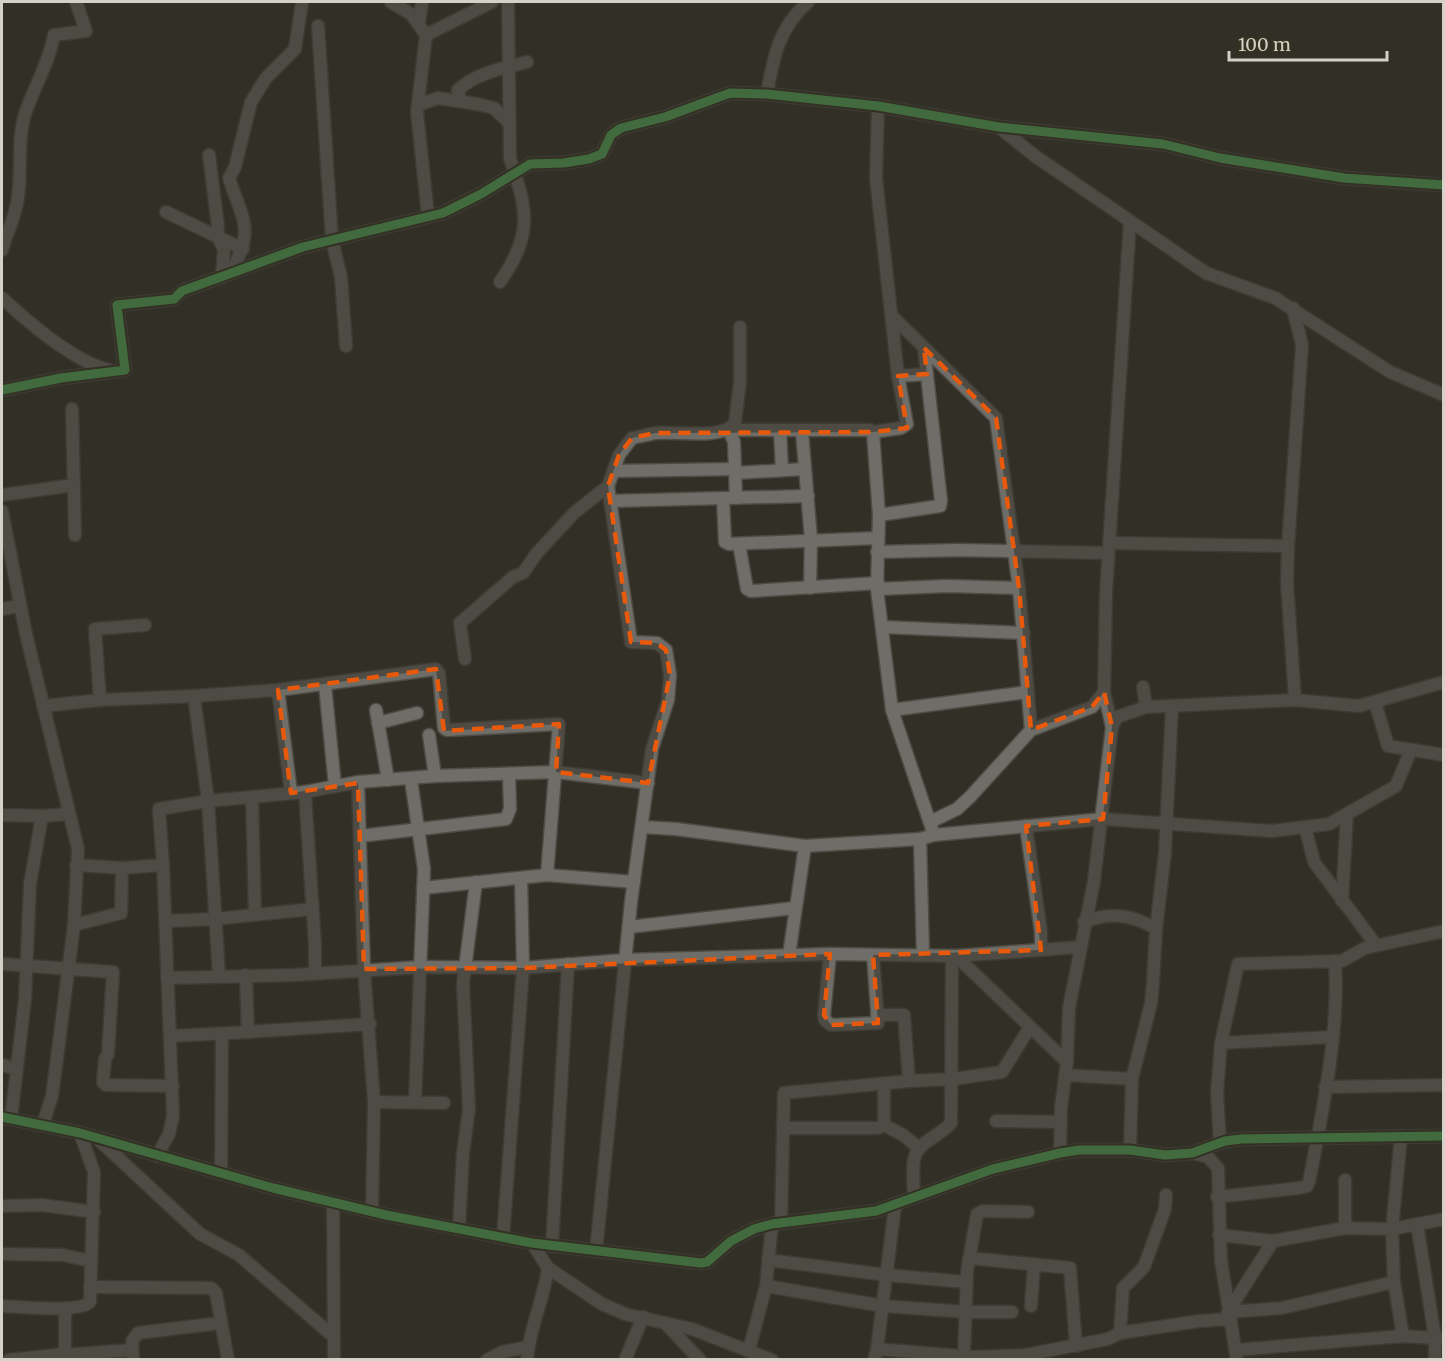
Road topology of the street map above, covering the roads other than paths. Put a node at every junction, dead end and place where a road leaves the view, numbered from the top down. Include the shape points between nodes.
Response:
1 (76, 2) edge
2 (302, 2) edge
3 (391, 2) edge
4 (422, 2) edge
5 (492, 2) edge
6 (508, 2) edge
7 (808, 2) edge
8 (419, 23) junction
9 (318, 26) dead end
10 (426, 35) junction
11 (527, 62) dead end
12 (509, 67) junction
13 (767, 94) junction
14 (456, 101) junction
15 (418, 105) junction
16 (878, 106) junction
17 (510, 123) junction
18 (999, 127) junction
19 (209, 155) dead end
20 (515, 173) junction
21 (1443, 185) edge
22 (166, 212) dead end
23 (428, 216) junction
24 (1130, 221) junction
25 (217, 234) junction
26 (332, 240) junction
27 (243, 249) junction
28 (2, 250) edge
29 (226, 275) junction
30 (500, 282) dead end
31 (2, 298) edge
32 (1293, 308) junction
33 (891, 315) junction
34 (740, 327) dead end
35 (346, 346) dead end
36 (924, 348) junction
37 (116, 372) junction
38 (927, 374) junction
39 (898, 376) junction
40 (2, 390) edge
41 (1443, 395) edge
42 (72, 409) dead end
43 (729, 430) junction
44 (780, 431) junction
45 (802, 432) junction
46 (873, 432) junction
47 (805, 469) junction
48 (782, 470) junction
49 (613, 471) junction
50 (735, 471) junction
51 (74, 485) junction
52 (608, 486) junction
53 (2, 495) edge
54 (808, 496) junction
55 (730, 498) junction
56 (610, 501) junction
57 (2, 511) edge
58 (879, 515) junction
59 (75, 535) dead end
60 (878, 538) junction
61 (811, 539) junction
62 (739, 544) junction
63 (1288, 546) junction
64 (1109, 548) junction
65 (877, 552) junction
66 (1014, 552) junction
67 (7, 561) edge
68 (878, 586) junction
69 (810, 588) junction
70 (1019, 588) junction
71 (20, 606) junction
72 (2, 609) edge
73 (145, 625) dead end
74 (882, 627) junction
75 (1024, 633) junction
76 (465, 659) dead end
77 (1443, 682) edge
78 (325, 685) junction
79 (1143, 687) dead end
80 (278, 690) junction
81 (1028, 692) junction
82 (1104, 692) junction
83 (194, 696) junction
84 (100, 700) junction
85 (1295, 700) junction
86 (1375, 702) junction
87 (43, 706) junction
88 (1172, 706) junction
89 (1146, 707) junction
90 (892, 710) junction
91 (417, 713) dead end
92 (1112, 727) junction
93 (1031, 730) junction
94 (429, 735) dead end
95 (1412, 750) junction
96 (1443, 755) edge
97 (556, 772) junction
98 (509, 775) junction
99 (435, 776) junction
100 (388, 780) junction
101 (411, 780) junction
102 (358, 783) junction
103 (648, 783) junction
104 (335, 786) junction
105 (305, 792) junction
106 (291, 793) junction
107 (252, 798) junction
108 (208, 801) junction
109 (69, 814) junction
110 (1347, 814) junction
111 (2, 815) edge
112 (42, 816) junction
113 (1103, 819) junction
114 (1166, 822) junction
115 (1026, 826) junction
116 (643, 827) junction
117 (1305, 827) junction
118 (932, 829) junction
119 (419, 831) junction
120 (360, 836) junction
121 (920, 839) junction
122 (805, 846) junction
123 (75, 865) junction
124 (163, 865) junction
125 (122, 868) junction
126 (548, 875) junction
127 (521, 878) junction
128 (476, 882) junction
129 (634, 882) junction
130 (423, 888) junction
131 (1342, 900) junction
132 (794, 908) junction
133 (312, 909) junction
134 (255, 915) junction
135 (215, 919) junction
136 (166, 921) junction
137 (1084, 922) junction
138 (74, 925) junction
139 (629, 927) junction
140 (1156, 929) junction
141 (1443, 932) edge
142 (1376, 945) junction
143 (1080, 948) junction
144 (1041, 950) junction
145 (830, 954) junction
146 (789, 955) junction
147 (873, 955) junction
148 (923, 956) junction
149 (954, 956) junction
150 (624, 960) junction
151 (1335, 961) junction
152 (2, 964) edge
153 (568, 964) junction
154 (26, 966) junction
155 (421, 967) junction
156 (523, 968) junction
157 (364, 969) junction
158 (465, 969) junction
159 (68, 971) junction
160 (315, 974) junction
161 (219, 975) junction
162 (246, 975) junction
163 (167, 978) junction
164 (877, 1015) junction
165 (369, 1024) junction
166 (1030, 1027) junction
167 (248, 1032) junction
168 (222, 1034) junction
169 (172, 1036) junction
170 (1331, 1037) junction
171 (1221, 1043) junction
172 (2, 1065) edge
173 (1066, 1069) junction
174 (16, 1070) junction
175 (953, 1079) junction
176 (1132, 1079) junction
177 (909, 1081) junction
178 (884, 1083) junction
179 (1443, 1085) edge
180 (173, 1086) junction
181 (1324, 1087) junction
182 (374, 1102) junction
183 (415, 1102) junction
184 (444, 1103) dead end
185 (6, 1118) edge
186 (996, 1120) dead end
187 (1061, 1122) junction
188 (43, 1124) junction
189 (884, 1125) junction
190 (783, 1128) junction
191 (80, 1133) junction
192 (1401, 1136) junction
193 (1443, 1136) edge
194 (1316, 1137) junction
195 (97, 1138) junction
196 (1220, 1143) junction
197 (919, 1148) junction
198 (1130, 1150) junction
199 (1060, 1153) junction
200 (1192, 1153) junction
201 (157, 1156) junction
202 (221, 1172) junction
203 (1345, 1180) dead end
204 (1166, 1195) dead end
205 (914, 1197) junction
206 (1217, 1197) junction
207 (333, 1203) junction
208 (2, 1206) edge
209 (895, 1206) junction
210 (94, 1212) junction
211 (372, 1212) junction
212 (1028, 1212) dead end
213 (1443, 1220) edge
214 (777, 1223) junction
215 (1417, 1224) junction
216 (459, 1227) junction
217 (1345, 1228) junction
218 (1392, 1229) junction
219 (1219, 1234) junction
220 (503, 1238) junction
221 (1273, 1240) junction
222 (532, 1243) junction
223 (552, 1246) junction
224 (596, 1251) junction
225 (2, 1254) edge
226 (969, 1258) junction
227 (768, 1260) junction
228 (91, 1261) junction
229 (1034, 1264) junction
230 (548, 1268) junction
231 (887, 1275) junction
232 (966, 1282) junction
233 (1394, 1282) junction
234 (766, 1286) junction
235 (90, 1287) junction
236 (2, 1306) edge
237 (883, 1306) junction
238 (1031, 1306) dead end
239 (65, 1308) junction
240 (967, 1312) junction
241 (1012, 1312) dead end
242 (1229, 1316) junction
243 (644, 1317) junction
244 (664, 1322) junction
245 (220, 1323) junction
246 (1119, 1334) junction
247 (1403, 1336) junction
248 (334, 1337) junction
249 (1439, 1339) edge
250 (1076, 1346) junction
251 (527, 1353) edge
252 (132, 1354) edge
253 (754, 1354) edge
254 (876, 1354) edge
255 (63, 1355) junction
256 (1236, 1355) edge
257 (1025, 1357) edge
258 (970, 1358) edge
259 (9, 1359) edge
260 (228, 1359) edge
261 (334, 1359) edge
262 (487, 1359) edge
263 (625, 1359) edge
264 (700, 1359) edge
265 (772, 1359) edge
266 (1435, 1359) edge

1 - 28 street via 86,31 54,35 20,135 18,198
2 - 27 street via 295,49 266,78 251,102 236,167 229,178 246,234
3 - 8 street via 404,7
4 - 8 street
5 - 10 street
6 - 12 street
7 - 13 street via 790,19 782,34 774,53
8 - 10 street
9 - 26 street
10 - 15 street
11 - 12 street
12 - 14 street via 465,84 458,90
12 - 17 street
13 - 16 street
13 - 20 street via 730,93 621,128 611,135 602,154 589,159 530,164
14 - 15 street via 438,98
14 - 17 street via 494,108
15 - 23 street
16 - 18 street
16 - 33 street via 876,178
17 - 20 street via 510,159
18 - 21 street via 1163,144 1220,158 1344,178
18 - 24 street
19 - 25 street
20 - 23 street via 453,208
20 - 30 street via 526,223 517,251
22 - 25 street
23 - 26 street
24 - 32 street via 1206,273 1252,288
24 - 64 street
25 - 27 street
25 - 29 street via 224,250
26 - 29 street
26 - 35 street via 341,277
27 - 29 street
29 - 37 street via 182,291 174,299 117,305 125,370
31 - 37 street via 42,335 95,366
32 - 41 street via 1390,372
32 - 63 street via 1302,345
33 - 36 street
33 - 39 street
34 - 43 street via 736,416
36 - 38 street
36 - 66 street via 996,418
37 - 40 street
38 - 39 street
38 - 58 street via 940,506
39 - 46 street via 907,424
42 - 51 street
43 - 44 street
43 - 49 street via 655,433 632,438
43 - 50 street via 734,442
44 - 45 street
44 - 48 street
45 - 46 street
45 - 47 street
46 - 58 street
47 - 48 street
47 - 54 street
48 - 50 street
49 - 50 street
49 - 52 street
50 - 55 street
51 - 53 street
51 - 59 street
52 - 56 street
52 - 76 street via 574,513 523,573 513,577 460,623
54 - 55 street
54 - 61 street
55 - 56 street
55 - 62 street via 725,542
56 - 103 street via 631,642 657,643 666,650 669,660 668,700 652,749
57 - 67 street
58 - 60 street
60 - 61 street
60 - 65 street
61 - 62 street
61 - 69 street
62 - 69 street via 747,589 759,592
63 - 64 street
63 - 85 street
64 - 66 street
64 - 82 street
65 - 66 street
65 - 68 street
66 - 70 street
67 - 71 street
68 - 69 street
68 - 70 street
68 - 74 street
70 - 75 street
71 - 72 street
71 - 87 street
73 - 84 street via 95,629
74 - 75 street
74 - 90 street
75 - 81 street
77 - 86 street
78 - 80 street
78 - 97 street via 436,669 443,698 444,728 559,724
78 - 104 street
79 - 89 street
80 - 83 street
80 - 106 street
81 - 90 street
81 - 93 street
82 - 92 street
82 - 93 street via 1092,707
83 - 84 street
83 - 108 street
84 - 87 street
85 - 86 street via 1359,706
85 - 88 street
86 - 95 street via 1388,746
87 - 109 street
88 - 89 street
88 - 114 street
89 - 92 street via 1117,717
90 - 118 street
91 - 100 street via 377,716
92 - 113 street
93 - 118 street via 970,797
94 - 99 street
95 - 96 street
95 - 110 street via 1395,786
97 - 98 street
97 - 103 street
97 - 126 street
98 - 99 street
98 - 119 street via 510,809 506,819
99 - 101 street
100 - 101 street
100 - 102 street
101 - 119 street
102 - 104 street
102 - 120 street
103 - 116 street
104 - 105 street
105 - 106 street
105 - 133 street
106 - 107 street
107 - 108 street
107 - 134 street
108 - 124 street via 159,809
108 - 135 street
109 - 112 street
109 - 123 street via 78,849
110 - 117 street via 1329,824
110 - 131 street
111 - 112 street
112 - 154 street via 30,884
113 - 114 street
113 - 115 street
113 - 137 street
114 - 117 street via 1272,831
114 - 140 street
115 - 118 street
115 - 144 street
116 - 122 street
116 - 129 street
117 - 131 street via 1314,862
118 - 121 street
119 - 120 street
119 - 130 street
120 - 157 street
121 - 122 street
121 - 148 street
122 - 132 street
123 - 125 street
123 - 138 street
124 - 125 street
124 - 136 street
125 - 138 street via 121,913
126 - 127 street
126 - 129 street
127 - 128 street
127 - 156 street
128 - 130 street
128 - 158 street
129 - 139 street
130 - 155 street
131 - 142 street
132 - 139 street
132 - 146 street
133 - 134 street
133 - 160 street
134 - 135 street
135 - 136 street
135 - 161 street
136 - 163 street
137 - 140 street via 1119,915 1136,918
137 - 143 street
138 - 159 street
139 - 150 street
140 - 176 street via 1151,1003
141 - 142 street
142 - 151 street
143 - 144 street
143 - 173 street via 1069,1008
144 - 149 street
145 - 146 street
145 - 147 street
145 - 164 street via 825,1020 831,1025 878,1023
146 - 150 street
147 - 148 street
147 - 164 street
148 - 149 street
149 - 166 street
149 - 175 street
150 - 153 street
150 - 224 street
151 - 170 street via 1337,984
151 - 171 street via 1238,964
152 - 154 street
153 - 156 street
153 - 223 street
154 - 159 street
154 - 174 street
155 - 157 street
155 - 158 street
155 - 183 street
156 - 158 street
156 - 220 street
157 - 160 street
157 - 165 street
158 - 216 street via 463,1025 469,1109
159 - 180 street via 113,972 106,1085
159 - 188 street via 55,1074
160 - 162 street
161 - 162 street
161 - 163 street
162 - 167 street
163 - 169 street
164 - 177 street via 904,1015
165 - 167 street
165 - 182 street
166 - 173 street
166 - 175 street via 1002,1072
167 - 168 street
168 - 169 street
168 - 202 street
169 - 180 street
170 - 171 street
170 - 181 street
171 - 196 street via 1217,1093
172 - 174 street
173 - 176 street
173 - 187 street
174 - 185 street
175 - 177 street
175 - 197 street via 951,1123
176 - 198 street
177 - 178 street
178 - 189 street
178 - 190 street via 784,1093
179 - 181 street
180 - 201 street via 172,1125
181 - 194 street
182 - 183 street
182 - 211 street
183 - 184 street
185 - 188 street
186 - 187 street
187 - 199 street
188 - 191 street
189 - 190 street
189 - 197 street
190 - 214 street
191 - 195 street
191 - 210 street via 94,1172
192 - 193 street
192 - 194 street
192 - 218 street
194 - 196 street
194 - 206 street via 1307,1186
195 - 201 street
195 - 248 street via 200,1234 239,1255
196 - 200 street
197 - 205 street via 915,1155
198 - 199 street
198 - 200 street via 1165,1155
199 - 205 street via 993,1169
200 - 206 street via 1215,1162
201 - 202 street
202 - 207 street
203 - 217 street
204 - 246 street via 1165,1209 1144,1267 1123,1288
205 - 209 street
206 - 219 street
207 - 211 street
207 - 248 street
208 - 210 street via 42,1205
209 - 214 street
209 - 231 street
210 - 228 street
211 - 216 street
212 - 226 street via 977,1214
213 - 215 street
214 - 224 street via 731,1241 707,1262
214 - 227 street
215 - 218 street
215 - 249 street
216 - 220 street
217 - 218 street
217 - 221 street
218 - 233 street
219 - 221 street
219 - 242 street
220 - 222 street
221 - 242 street
222 - 223 street
222 - 230 street
223 - 224 street
225 - 228 street via 63,1255
226 - 229 street
226 - 232 street
227 - 231 street
227 - 234 street
228 - 235 street
229 - 238 street
229 - 250 street via 1070,1268
230 - 243 street via 603,1304
230 - 251 street
231 - 232 street
231 - 237 street
232 - 240 street
233 - 242 street
233 - 247 street
234 - 237 street
234 - 253 street
235 - 239 street via 88,1305
235 - 245 street via 211,1288 216,1293
236 - 239 street
237 - 240 street
237 - 254 street
239 - 255 street
240 - 241 street
240 - 258 street
242 - 246 street
242 - 256 street
243 - 244 street
243 - 263 street
244 - 253 street
244 - 264 street
245 - 252 street via 138,1333 132,1341
245 - 260 street
246 - 250 street
247 - 249 street
247 - 256 street
248 - 261 street
249 - 266 street
250 - 257 street
251 - 262 street via 502,1352
252 - 255 street
253 - 265 street
254 - 258 street
255 - 259 street
257 - 258 street

